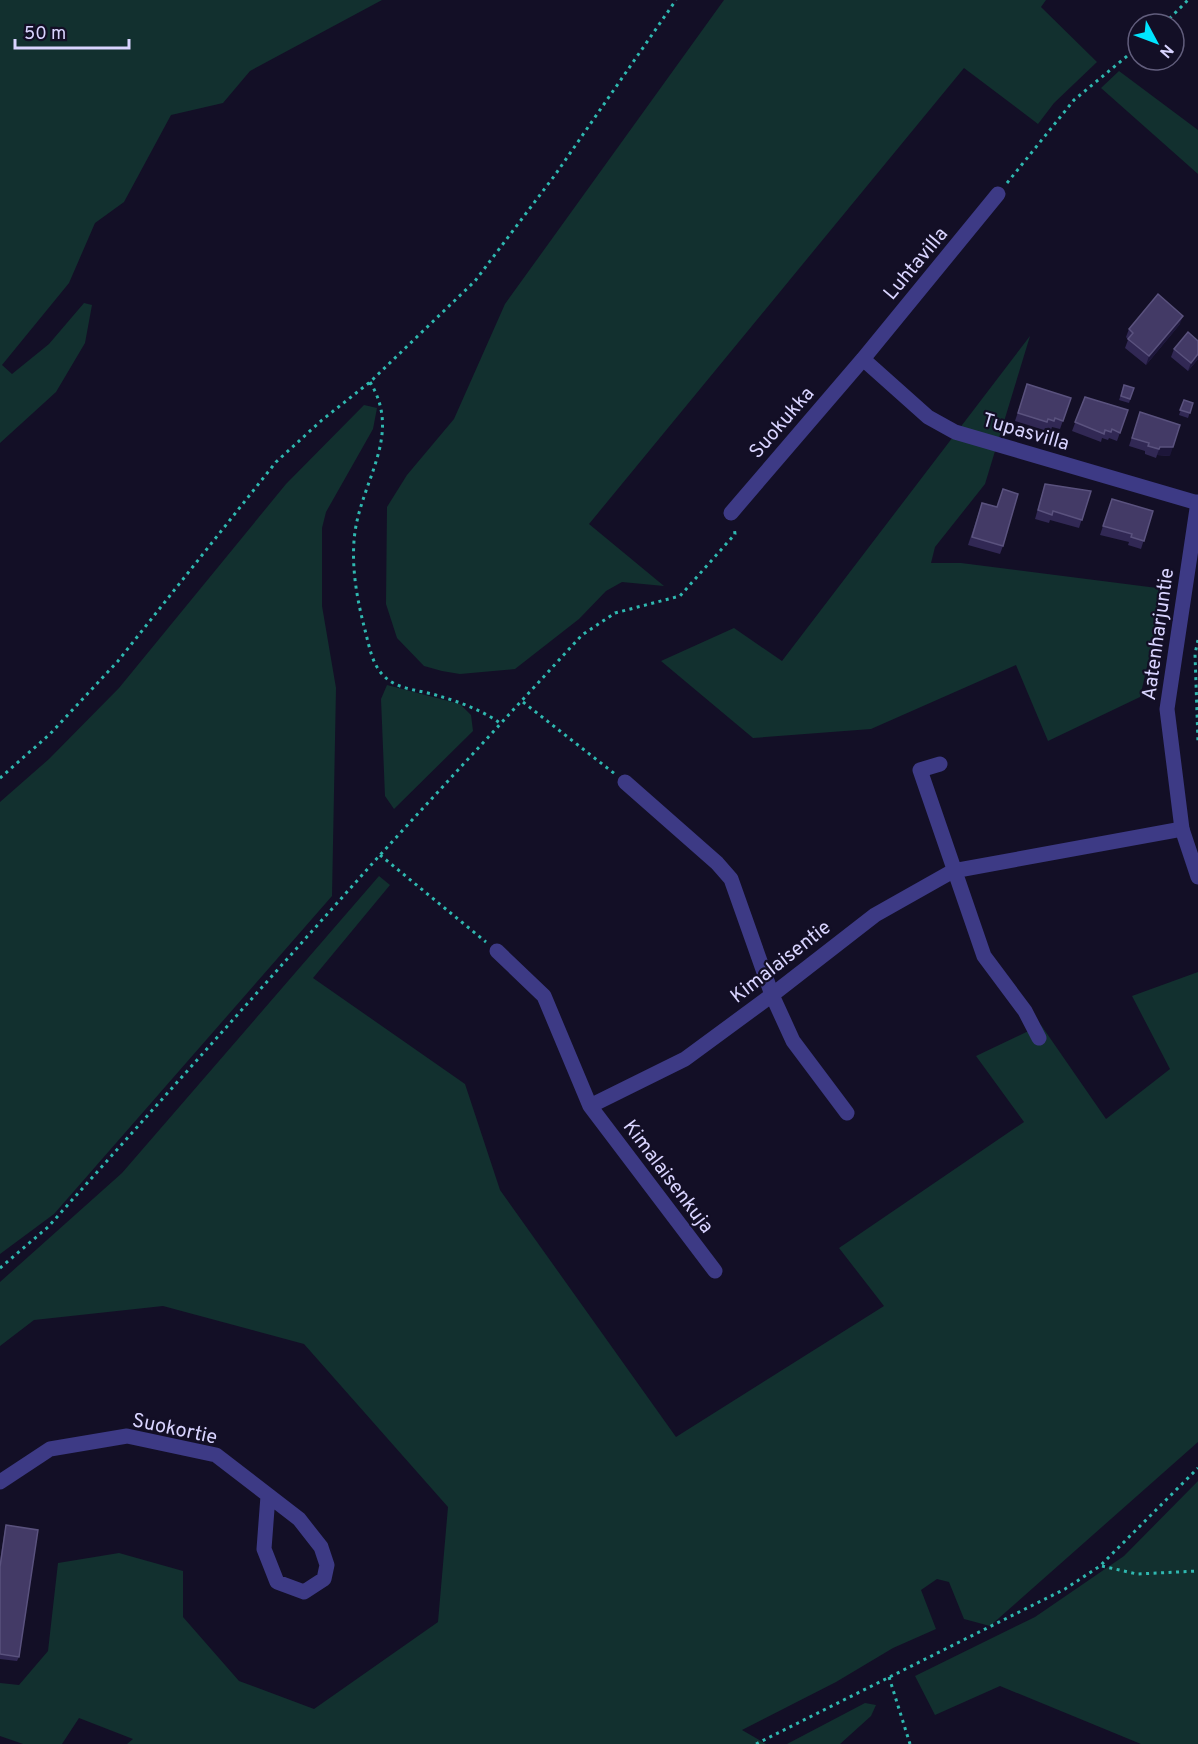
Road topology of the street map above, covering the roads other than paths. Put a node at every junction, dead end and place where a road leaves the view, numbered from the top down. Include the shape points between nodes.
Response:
1 (998, 194) road end
2 (863, 359) junction
3 (1198, 502) edge
4 (731, 513) road end
5 (940, 764) dead end
6 (625, 782) road end
7 (1182, 829) junction
8 (953, 871) junction
9 (1198, 877) edge
10 (497, 951) road end
11 (772, 995) junction
12 (1039, 1038) dead end
13 (590, 1106) junction
14 (847, 1113) dead end
15 (715, 1271) dead end
16 (0, 1482) edge
17 (268, 1496) junction

1 - 2 street, Luhtavilla
2 - 3 street, Tupasvilla via 928,417 955,432
2 - 4 street, Suokukka
3 - 7 street, Aatenharjuntie via 1167,709
5 - 8 street via 920,770
6 - 11 street via 731,879
7 - 8 street, Kimalaisentie
7 - 9 street, Aatenharjuntie
8 - 11 street, Kimalaisentie via 874,915
8 - 12 street via 984,956 1025,1011
10 - 13 street via 544,996
11 - 13 street, Kimalaisentie via 685,1059
11 - 14 street via 793,1041
13 - 15 street, Kimalaisenkuja
16 - 17 street, Suokortie via 50,1449 128,1436 216,1455
17 - 17 street, Suokortie via 299,1519 321,1547 327,1565 324,1579 304,1592 277,1582 264,1549

